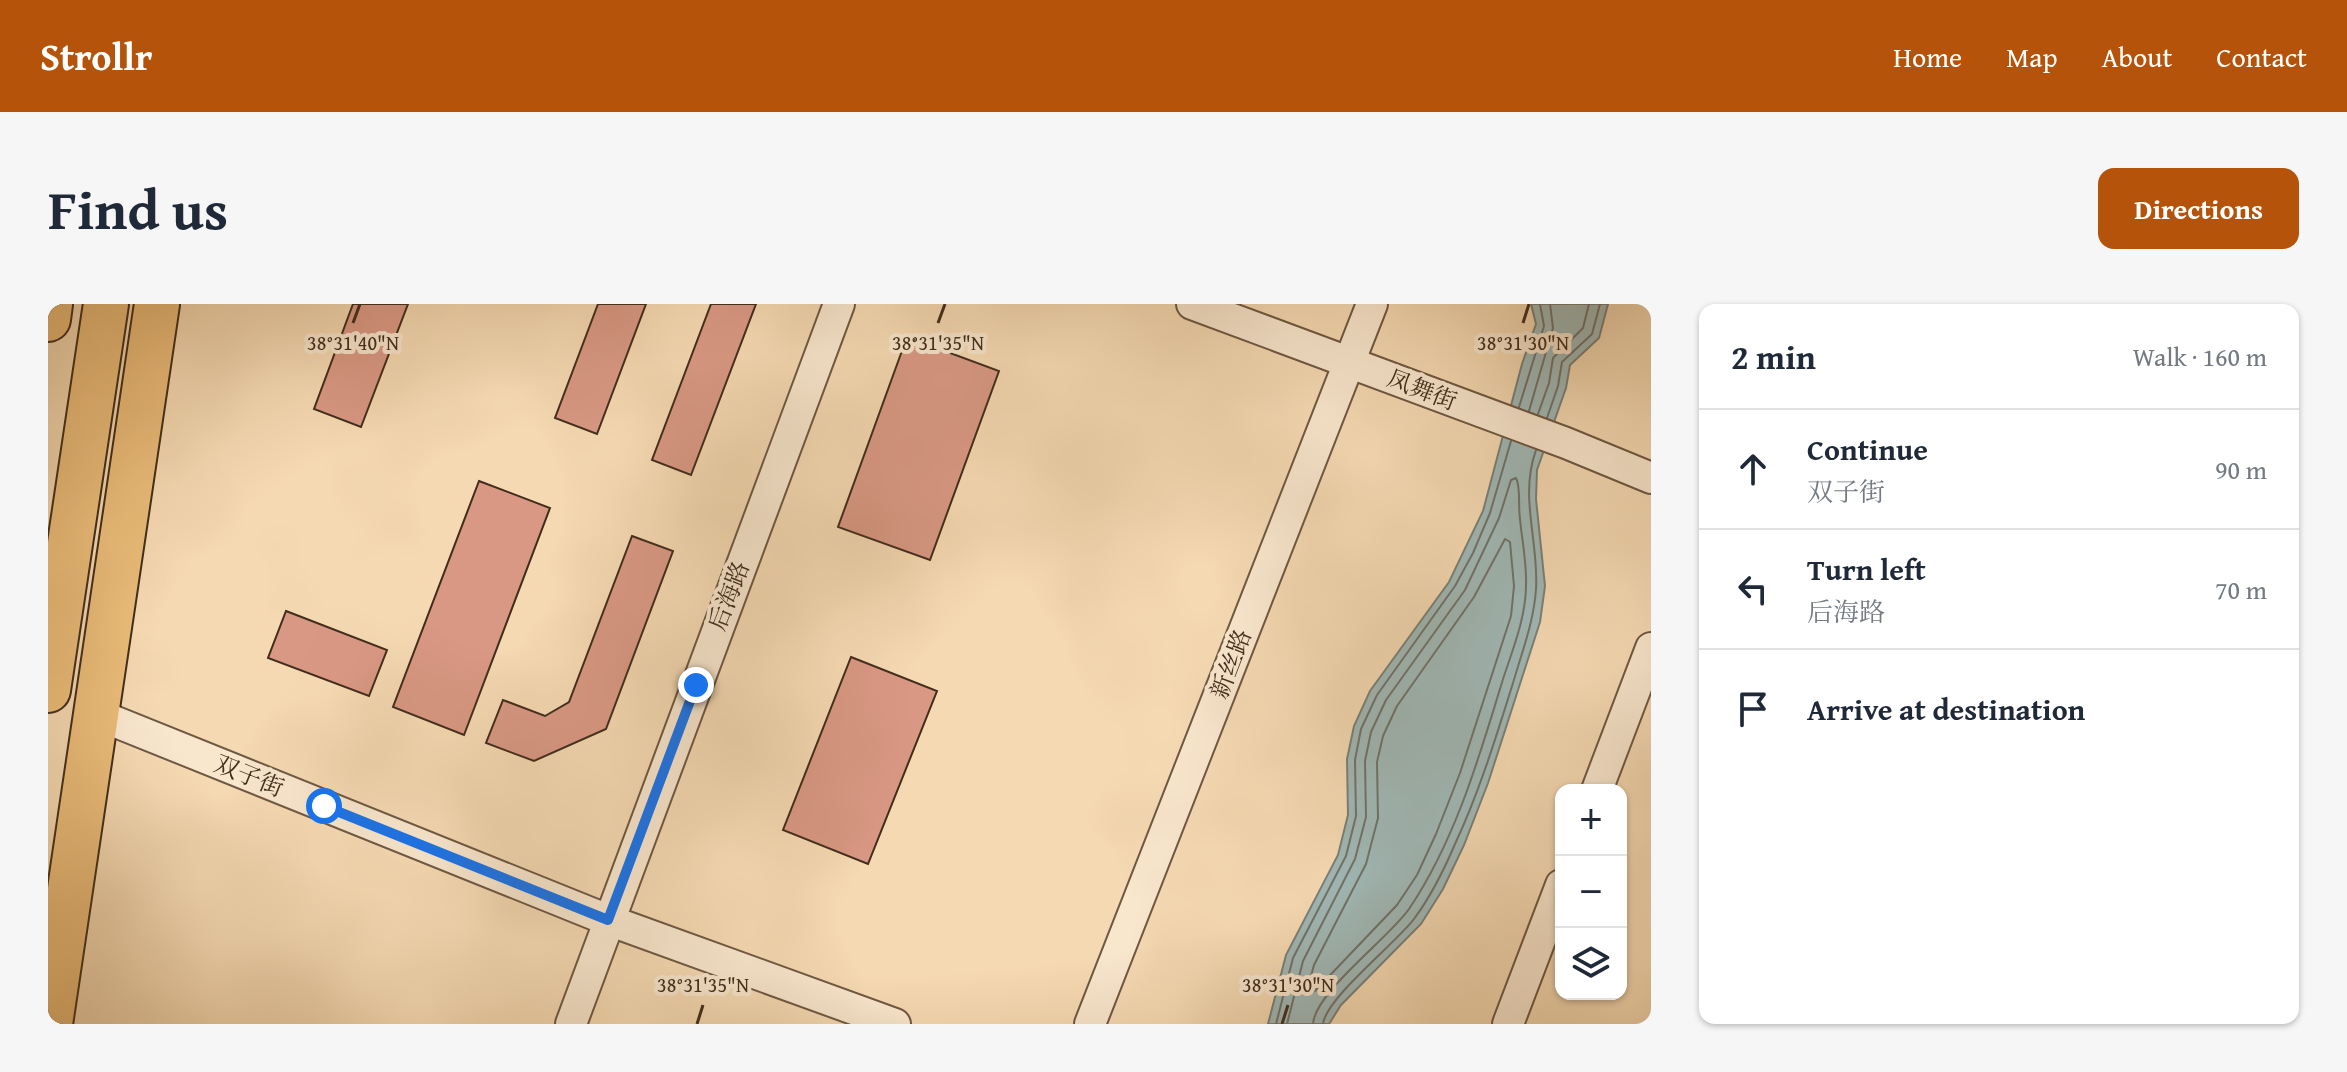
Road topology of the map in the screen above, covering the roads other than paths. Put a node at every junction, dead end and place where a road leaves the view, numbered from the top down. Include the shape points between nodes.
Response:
1 (50, 304) edge
2 (106, 304) edge
3 (157, 304) edge
4 (839, 304) edge
5 (1192, 304) edge
6 (1372, 304) edge
7 (48, 319) edge
8 (1349, 363) junction
9 (1651, 478) edge
10 (1651, 648) edge
11 (48, 690) edge
12 (96, 714) junction
13 (1599, 784) edge
14 (1555, 901) edge
15 (608, 920) junction
16 (50, 1024) edge
17 (571, 1024) edge
18 (895, 1024) edge
19 (1090, 1024) edge
20 (1508, 1024) edge

1 - 7 highway
2 - 11 highway
3 - 12 highway
4 - 15 street, 后海路
5 - 8 street, 凤舞街
6 - 8 street, 新丝路
8 - 9 street, 凤舞街
8 - 19 street, 新丝路
10 - 13 street
12 - 15 street, 双子街
12 - 16 highway
14 - 20 street
15 - 17 street, 后海路
15 - 18 street, 双子街

